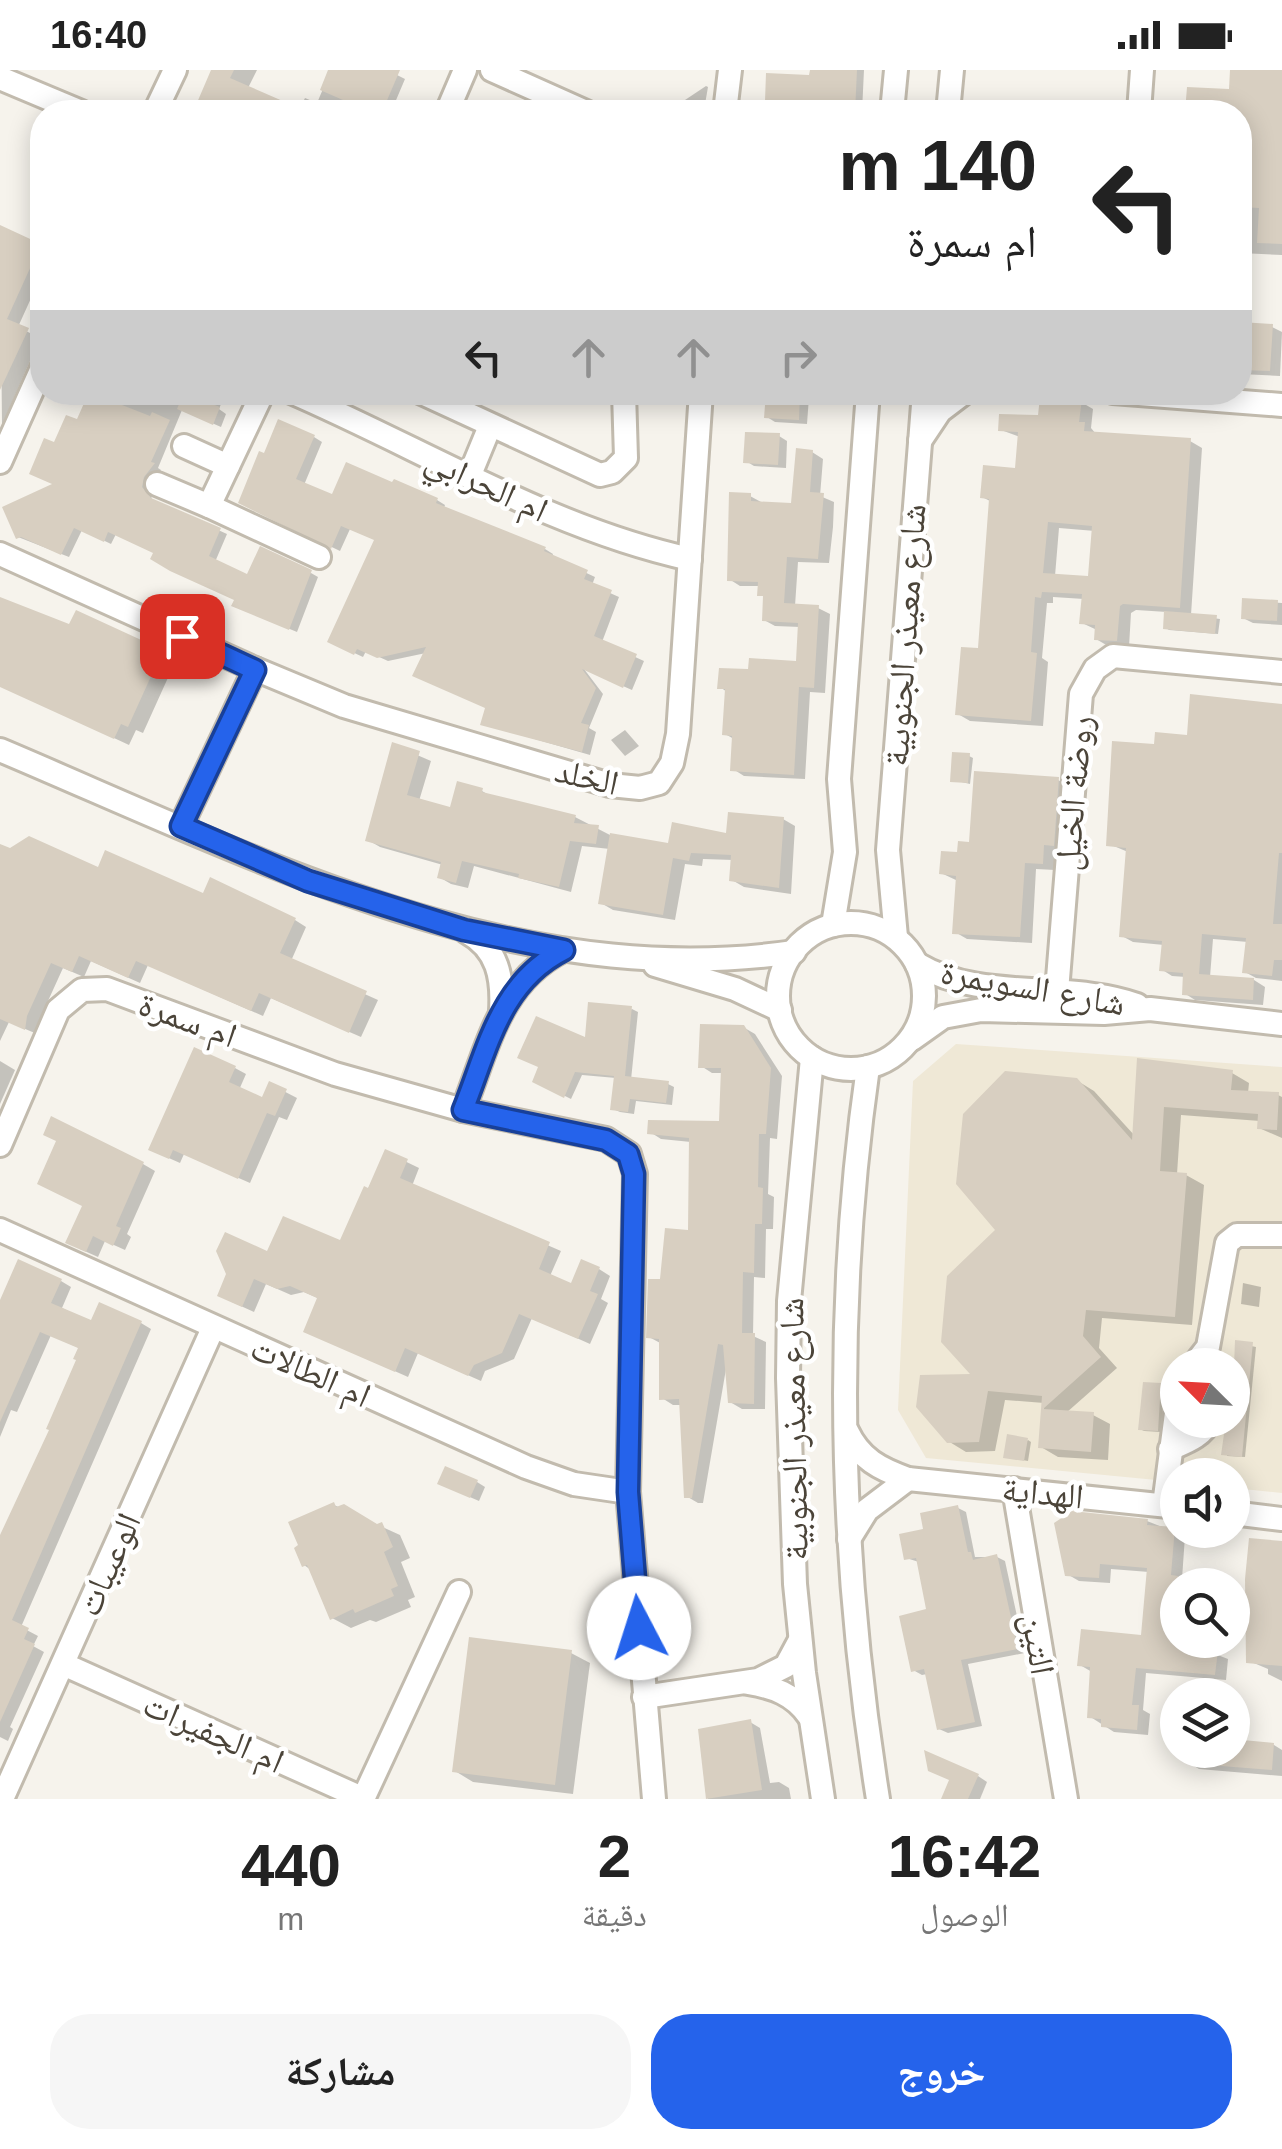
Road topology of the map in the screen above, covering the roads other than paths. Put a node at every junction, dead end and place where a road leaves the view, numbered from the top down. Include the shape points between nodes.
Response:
1 (174, 70) edge
2 (465, 70) edge
3 (492, 70) edge
4 (730, 70) edge
5 (896, 70) edge
6 (952, 70) edge
7 (1142, 70) edge
8 (0, 78) edge
9 (52, 100) edge
10 (160, 100) edge
11 (452, 100) edge
12 (559, 100) edge
13 (727, 100) edge
14 (893, 100) edge
15 (949, 100) edge
16 (1140, 100) edge
17 (30, 395) edge
18 (1252, 403) edge
19 (258, 405) edge
20 (333, 405) edge
21 (447, 405) edge
22 (624, 405) edge
23 (700, 405) edge
24 (865, 405) edge
25 (922, 405) edge
26 (948, 405) edge
27 (1282, 405) edge
28 (490, 426) junction
29 (918, 444) junction
30 (184, 446) dead end
31 (0, 462) edge
32 (228, 466) junction
33 (469, 477) junction
34 (156, 484) dead end
35 (208, 506) junction
36 (0, 554) edge
37 (318, 558) dead end
38 (690, 559) junction
39 (255, 670) junction
40 (1282, 672) edge
41 (0, 750) edge
42 (181, 826) junction
43 (833, 925) junction
44 (464, 930) junction
45 (896, 938) junction
46 (564, 950) junction
47 (794, 952) junction
48 (627, 957) junction
49 (917, 964) junction
50 (1058, 991) junction
51 (780, 1010) junction
52 (1150, 1010) junction
53 (501, 1015) junction
54 (1281, 1024) edge
55 (912, 1038) junction
56 (812, 1058) junction
57 (868, 1067) junction
58 (463, 1110) junction
59 (0, 1146) edge
60 (0, 1230) edge
61 (1282, 1235) edge
62 (213, 1328) junction
63 (1207, 1348) edge
64 (845, 1426) junction
65 (1172, 1438) edge
66 (1194, 1438) edge
67 (1170, 1449) junction
68 (1170, 1458) edge
69 (908, 1479) junction
70 (1014, 1489) junction
71 (628, 1492) junction
72 (1160, 1505) edge
73 (1250, 1515) edge
74 (1282, 1518) edge
75 (849, 1539) junction
76 (459, 1592) dead end
77 (802, 1635) junction
78 (63, 1664) junction
79 (744, 1683) junction
80 (644, 1697) junction
81 (810, 1717) junction
82 (2, 1799) edge
83 (364, 1799) edge
84 (654, 1799) edge
85 (823, 1799) edge
86 (878, 1799) edge
87 (1066, 1799) edge

1 - 10 street
2 - 11 street
3 - 12 street
4 - 13 street
5 - 14 street
6 - 15 street
7 - 16 street
8 - 9 street
17 - 31 street
18 - 27 street
19 - 32 street
20 - 33 street, ام الحرابي
21 - 28 street
22 - 28 street via 626,458 600,475
23 - 38 street, الخلد
24 - 43 street, شارع معيذر الجنوبية via 839,779 844,852
25 - 29 street, شارع معيذر الجنوبية
26 - 29 street
28 - 33 street
29 - 45 street, شارع معيذر الجنوبية via 888,850
30 - 32 street
32 - 35 street
33 - 38 street, ام الحرابي via 636,547
34 - 35 street
35 - 37 street
36 - 39 street, الخلد
38 - 39 street, الخلد via 672,764 659,783 640,788 438,735
39 - 42 street
40 - 50 street, روضة الخيل via 1113,656 1095,670 1081,694
41 - 42 street
42 - 44 street via 308,881
43 - 45 street via 865,924
43 - 47 street
44 - 46 street
44 - 53 street via 497,962
45 - 49 street
46 - 48 street
46 - 53 street via 528,972
47 - 48 street
47 - 51 street via 782,976
48 - 51 street via 735,989
49 - 50 street, شارع السويمرة via 968,983
49 - 55 street via 923,1008
50 - 52 street, شارع السويمرة
51 - 56 street via 790,1036
52 - 54 street, شارع السويمرة
52 - 55 street, شارع السويمرة via 962,1012
53 - 58 street
55 - 57 street
56 - 57 street via 844,1069
56 - 77 street, شارع معيذر الجنوبية via 788,1316 790,1477
57 - 64 street, شارع معيذر الجنوبية via 849,1216
58 - 59 street, ام سمرة via 335,1074 107,989 82,990 58,1010
58 - 71 street, ام سمرة via 606,1140 628,1154 634,1174
60 - 62 street, ام الطالات
61 - 63 street via 1237,1235 1227,1243
62 - 71 street, ام الطالات via 526,1467 574,1484
62 - 78 street, الوعيبات
64 - 69 street, الهداية via 871,1462
64 - 75 street, شارع معيذر الجنوبية
65 - 67 street
66 - 67 street
67 - 68 street
69 - 70 street, الهداية
69 - 75 street via 868,1510
70 - 72 street, الهداية
70 - 87 street, التين
71 - 80 street, ام سمرة
73 - 74 street
75 - 86 street, شارع معيذر الجنوبية
76 - 83 street
77 - 79 street via 786,1666
77 - 81 street, شارع معيذر الجنوبية
78 - 82 street, الوعيبات
78 - 83 street, ام الجفيرات
79 - 80 street
79 - 81 street via 788,1694
80 - 84 street, ام سمرة
81 - 85 street, شارع معيذر الجنوبية

